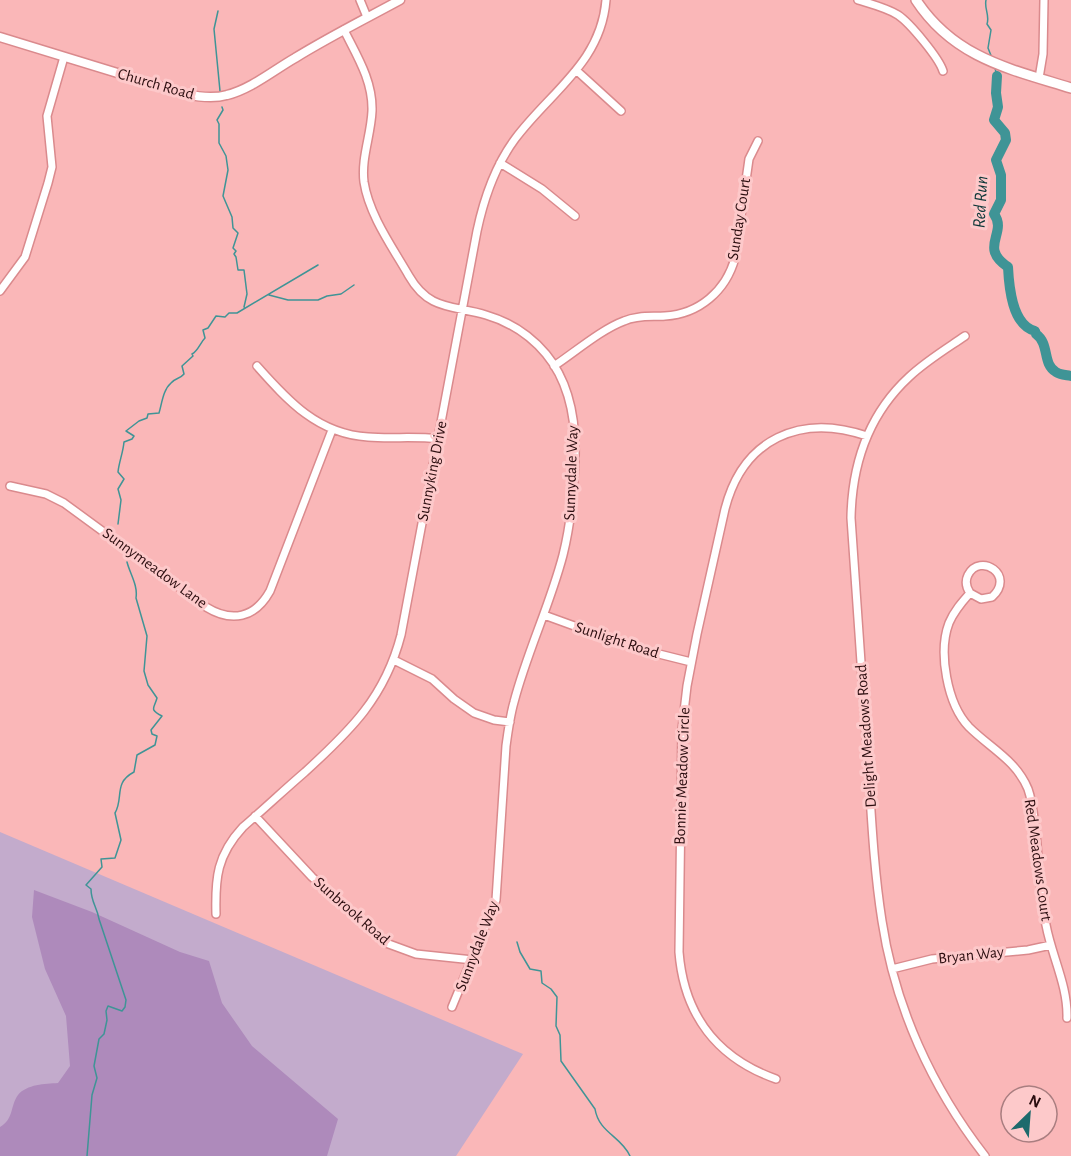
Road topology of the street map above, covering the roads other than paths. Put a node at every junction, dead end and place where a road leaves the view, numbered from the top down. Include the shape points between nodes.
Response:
1 (360, 0) edge
2 (400, 0) edge
3 (606, 0) edge
4 (858, 0) edge
5 (916, 0) edge
6 (1044, 0) edge
7 (368, 17) junction
8 (344, 30) junction
9 (0, 37) edge
10 (64, 57) junction
11 (576, 70) junction
12 (943, 71) dead end
13 (1039, 78) junction
14 (1071, 88) edge
15 (621, 111) dead end
16 (758, 141) dead end
17 (500, 163) junction
18 (575, 216) dead end
19 (0, 291) edge
20 (462, 310) junction
21 (965, 336) dead end
22 (257, 366) dead end
23 (554, 366) junction
24 (332, 430) junction
25 (867, 436) junction
26 (438, 439) junction
27 (10, 486) dead end
28 (970, 593) junction
29 (544, 615) junction
30 (394, 660) junction
31 (691, 662) junction
32 (510, 722) junction
33 (255, 816) junction
34 (216, 914) dead end
35 (1051, 945) junction
36 (473, 960) junction
37 (892, 969) junction
38 (453, 1007) dead end
39 (1067, 1018) dead end
40 (776, 1079) dead end
41 (985, 1156) edge

1 - 7 street
2 - 7 street, Church Road
3 - 11 street, Sunnyking Drive via 599,34
4 - 12 street via 902,18
5 - 13 main road via 931,20 969,52
6 - 13 street
7 - 8 street, Church Road
8 - 10 street, Church Road via 248,86 220,97 186,94
8 - 20 street, Sunnydale Way via 366,74 371,94 364,171 370,204 417,288 439,304
9 - 10 street, Church Road
10 - 19 street via 47,116 52,168 48,183 25,257
11 - 15 street
11 - 17 street, Sunnyking Drive via 521,131
13 - 14 main road
16 - 23 street, Sunday Court via 749,159 735,258 719,290 688,312 620,323
17 - 18 street via 536,184
17 - 20 street, Sunnyking Drive via 482,208
20 - 23 street, Sunnydale Way via 495,318 518,329 538,345
20 - 26 street, Sunnyking Drive
21 - 25 street, Delight Meadows Road via 900,386
22 - 24 street via 290,403
23 - 29 street, Sunnydale Way via 572,409 574,477 567,535
24 - 26 street via 366,437
24 - 27 street, Sunnymeadow Lane via 270,591 257,609 238,616 225,616 206,607 64,502
25 - 31 street, Bonnie Meadow Circle via 832,427 802,429 770,441 746,463 727,502
25 - 37 street, Delight Meadows Road via 855,472 851,518 877,884
26 - 30 street, Sunnyking Drive
28 - 28 street, Red Meadows Court via 966,583 972,569 986,566 996,571 1000,587 993,597 981,599
28 - 35 street, Red Meadows Court via 957,608 947,630 949,688 962,719 1010,762 1028,790
29 - 31 street, Sunlight Road via 643,650
29 - 32 street, Sunnydale Way
30 - 32 street via 432,679 474,712
30 - 33 street, Sunnyking Drive via 378,693 356,723
31 - 40 street, Bonnie Meadow Circle via 682,729 681,973 695,1012 711,1037 739,1062
32 - 36 street, Sunnydale Way via 496,900
33 - 34 street, Sunnyking Drive via 236,834 223,855 216,875
33 - 36 street, Sunbrook Road via 312,877 386,943 416,954
35 - 37 street, Bryan Way via 942,957
35 - 39 street, Red Meadows Court via 1066,995
36 - 38 street, Sunnydale Way
37 - 41 street, Delight Meadows Road via 924,1058 957,1118

